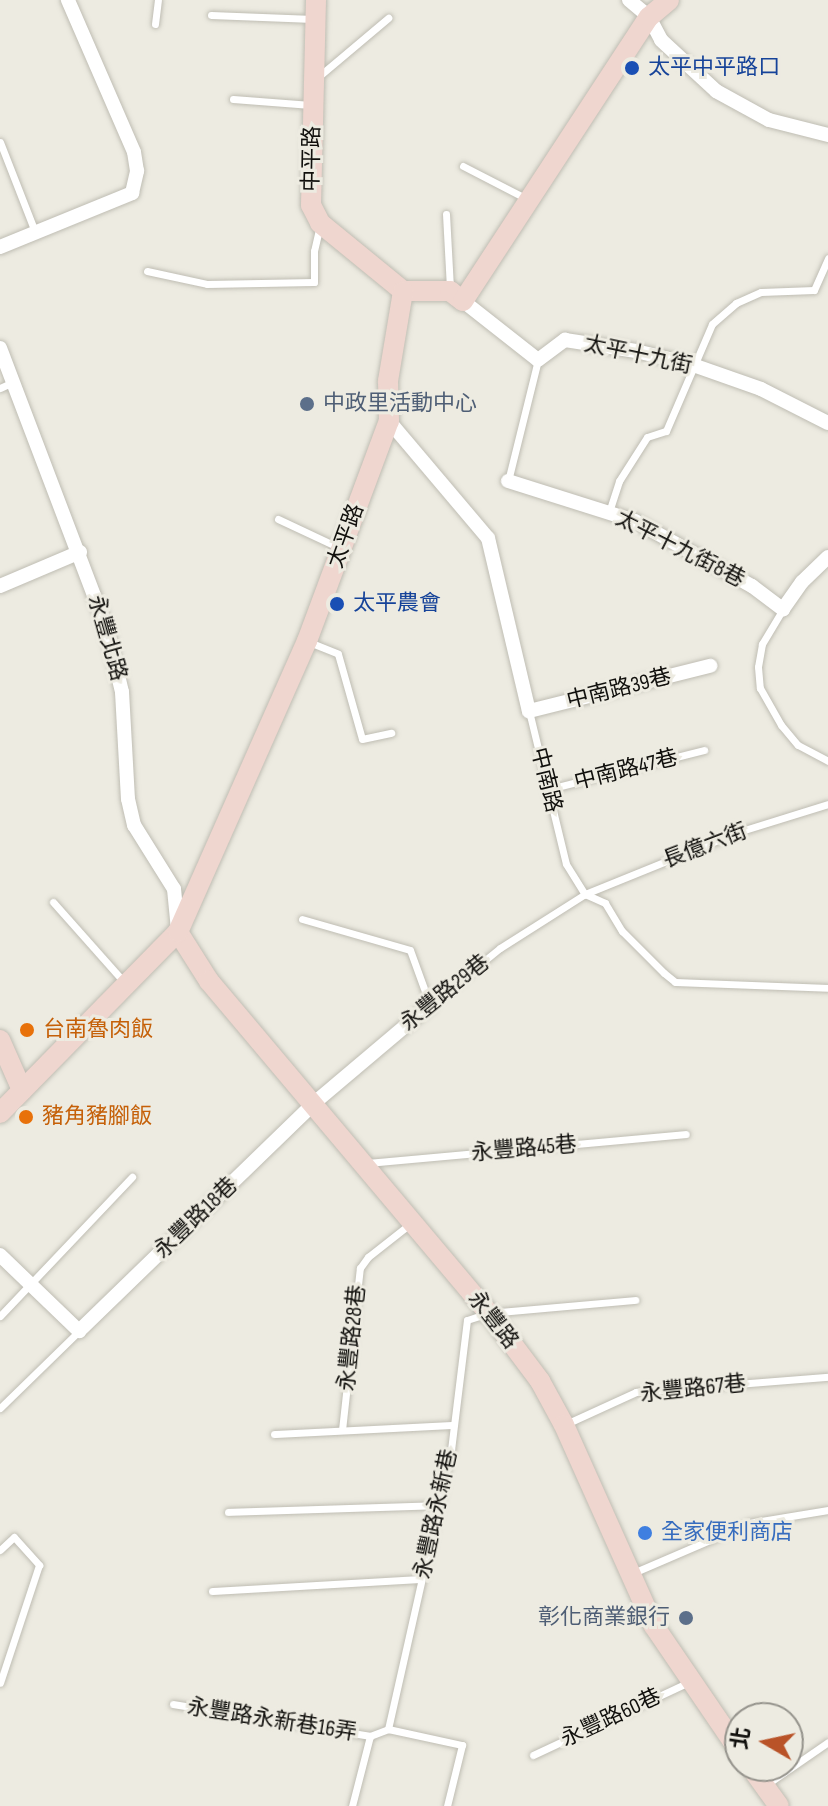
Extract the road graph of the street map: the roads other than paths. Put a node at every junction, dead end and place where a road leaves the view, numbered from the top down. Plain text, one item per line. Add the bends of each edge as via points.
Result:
1 (68, 0) edge
2 (158, 0) edge
3 (629, 0) edge
4 (669, 0) edge
5 (315, 10) edge
6 (211, 15) dead end
7 (649, 17) junction
8 (388, 18) dead end
9 (155, 24) dead end
10 (314, 81) junction
11 (233, 99) dead end
12 (313, 105) junction
13 (828, 135) edge
14 (0, 142) edge
15 (463, 166) dead end
16 (529, 201) junction
17 (446, 214) dead end
18 (320, 223) junction
19 (35, 232) junction
20 (0, 247) edge
21 (828, 258) edge
22 (147, 271) dead end
23 (403, 291) junction
24 (456, 296) junction
25 (0, 348) edge
26 (538, 360) junction
27 (693, 365) junction
28 (7, 385) edge
29 (389, 421) junction
30 (828, 423) edge
31 (508, 481) joint
32 (609, 512) junction
33 (278, 519) dead end
34 (342, 549) junction
35 (80, 552) junction
36 (828, 557) edge
37 (0, 586) edge
38 (783, 609) junction
39 (307, 641) junction
40 (710, 666) dead end
41 (529, 711) junction
42 (391, 733) dead end
43 (704, 750) dead end
44 (828, 761) edge
45 (549, 789) junction
46 (828, 804) edge
47 (585, 894) junction
48 (53, 902) dead end
49 (302, 919) dead end
50 (178, 932) junction
51 (125, 984) junction
52 (828, 988) edge
53 (430, 1005) junction
54 (0, 1040) edge
55 (22, 1090) junction
56 (313, 1104) junction
57 (0, 1113) edge
58 (686, 1134) dead end
59 (362, 1164) junction
60 (132, 1177) dead end
61 (412, 1222) junction
62 (0, 1255) edge
63 (29, 1285) junction
64 (635, 1300) dead end
65 (489, 1313) junction
66 (0, 1316) edge
67 (79, 1331) junction
68 (828, 1377) edge
69 (0, 1408) edge
70 (453, 1425) junction
71 (564, 1425) junction
72 (342, 1430) junction
73 (274, 1434) dead end
74 (439, 1505) junction
75 (828, 1510) edge
76 (228, 1512) dead end
77 (0, 1550) edge
78 (631, 1574) junction
79 (421, 1579) junction
80 (212, 1591) dead end
81 (689, 1682) junction
82 (0, 1683) edge
83 (173, 1704) dead end
84 (388, 1729) junction
85 (724, 1730) edge
86 (370, 1736) junction
87 (828, 1742) edge
88 (533, 1755) dead end
89 (762, 1782) edge
90 (765, 1786) junction
91 (352, 1806) edge
92 (447, 1806) edge
93 (779, 1806) edge

1 - 19 street via 134,152 137,171 132,193
2 - 9 lane
3 - 7 street
4 - 7 street
5 - 6 lane, 中平路
5 - 10 street, 中平路
7 - 13 street via 661,40 716,91 769,120
7 - 16 street
8 - 10 lane
10 - 12 street, 中平路
11 - 12 lane
12 - 18 street, 中平路 via 311,205
14 - 19 lane
15 - 16 lane
16 - 24 street
17 - 24 lane
18 - 22 lane via 314,282 207,284
18 - 23 street, 中平路
19 - 20 street
21 - 27 lane via 814,290 761,292 736,303 712,324
23 - 24 street
23 - 29 street, 太平路 via 388,381
24 - 26 street
25 - 28 street, 永豐北路
26 - 27 street, 太平十九街 via 565,340
26 - 31 lane, 太平十九街8巷
27 - 30 street, 太平十九街 via 761,389
27 - 32 lane via 666,431 647,437 619,481
28 - 35 street, 永豐北路
29 - 34 street, 太平路
29 - 41 street, 中南路 via 488,538
31 - 32 street, 太平十九街8巷
32 - 38 street, 太平十九街8巷 via 650,529
33 - 34 lane
34 - 39 street, 太平路
35 - 37 street
35 - 50 street, 永豐北路 via 122,692 134,825 174,889
36 - 38 street
38 - 44 lane via 762,644 760,688 798,745
39 - 42 lane via 338,654 362,739
39 - 50 street, 太平路
40 - 41 street, 中南路39巷
41 - 45 lane, 中南路
43 - 45 lane, 中南路47巷
45 - 47 lane, 中南路 via 566,864
46 - 47 lane, 長億六街 via 738,832
47 - 52 lane, 中南路 via 605,903 622,931 675,982
47 - 53 lane, 永豐路29巷 via 500,948
48 - 51 lane
49 - 53 lane via 410,950
50 - 51 street, 太平路
50 - 56 street, 永豐路 via 209,981
51 - 55 street, 太平路
53 - 56 street, 永豐路29巷
54 - 55 street
55 - 57 street, 太平路
56 - 59 street, 永豐路
56 - 67 street, 永豐路18巷
58 - 59 lane, 永豐路45巷
59 - 61 street, 永豐路
60 - 63 lane
61 - 65 street, 永豐路
61 - 72 lane, 永豐路28巷 via 360,1268
62 - 63 street
63 - 66 lane
63 - 67 street
64 - 65 lane
65 - 70 lane, 永豐路永新巷 via 467,1320
65 - 71 street, 永豐路 via 540,1381
67 - 69 lane
68 - 71 lane, 永豐路67巷 via 636,1392
70 - 72 lane
70 - 74 lane, 永豐路永新巷
71 - 78 street, 永豐路
72 - 73 lane
74 - 76 lane
74 - 79 lane, 永豐路永新巷
75 - 78 lane via 749,1523
77 - 82 lane via 14,1537 39,1565
78 - 81 street, 永豐路 via 654,1626
79 - 80 lane
79 - 84 lane, 永豐路永新巷
81 - 85 street, 永豐路
81 - 88 lane, 永豐路60巷
83 - 86 lane, 永豐路永新巷16弄
84 - 86 lane
84 - 92 lane via 462,1745
86 - 91 lane
87 - 90 lane
89 - 90 street
90 - 93 street

